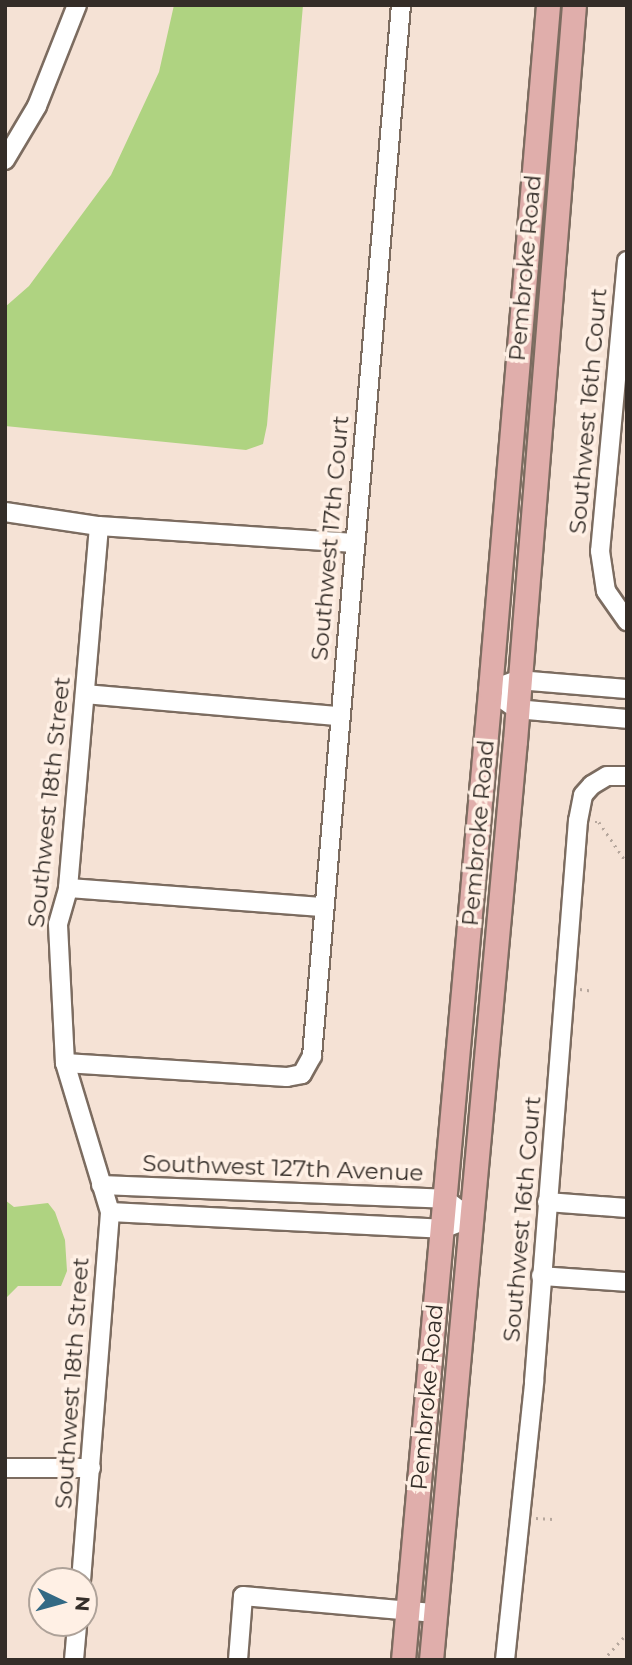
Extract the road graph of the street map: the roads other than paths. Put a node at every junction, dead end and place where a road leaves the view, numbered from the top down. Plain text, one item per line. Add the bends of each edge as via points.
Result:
1 (77, 5) edge
2 (401, 5) edge
3 (548, 5) edge
4 (574, 5) edge
5 (5, 160) edge
6 (627, 261) edge
7 (5, 512) edge
8 (99, 526) junction
9 (354, 543) junction
10 (627, 621) edge
11 (518, 680) junction
12 (627, 689) edge
13 (490, 690) junction
14 (85, 694) junction
15 (516, 709) junction
16 (339, 716) junction
17 (627, 719) edge
18 (627, 776) edge
19 (68, 888) junction
20 (322, 907) junction
21 (65, 1063) junction
22 (102, 1185) junction
23 (445, 1199) junction
24 (547, 1202) junction
25 (627, 1208) edge
26 (110, 1212) junction
27 (470, 1218) junction
28 (442, 1229) junction
29 (541, 1276) junction
30 (627, 1282) edge
31 (5, 1468) edge
32 (90, 1468) junction
33 (82, 1567) edge
34 (407, 1609) junction
35 (435, 1613) junction
36 (76, 1637) edge
37 (74, 1660) edge
38 (237, 1660) edge
39 (403, 1660) edge
40 (431, 1660) edge
41 (505, 1660) edge

1 - 5 street via 37,106
2 - 9 street, Southwest 17th Court
3 - 13 main road, Pembroke Road
4 - 11 main road, Pembroke Road
6 - 10 street, Southwest 16th Court via 601,566 606,591
7 - 8 street
8 - 9 street
8 - 14 street, Southwest 18th Street
9 - 16 street, Southwest 17th Court
11 - 12 street
11 - 13 street
11 - 15 main road, Pembroke Road
13 - 15 street
13 - 23 main road, Pembroke Road
14 - 16 street
14 - 19 street, Southwest 18th Street
15 - 17 street
15 - 27 main road, Pembroke Road
16 - 20 street, Southwest 17th Court
18 - 24 street, Southwest 16th Court via 607,776 592,785 583,795 578,821
19 - 20 street
19 - 21 street, Southwest 18th Street via 58,924
20 - 21 street, Southwest 17th Court via 312,1056 303,1073 287,1077
21 - 22 street, Southwest 18th Street
22 - 23 street, Southwest 127th Avenue
22 - 26 street, Southwest 18th Street
23 - 27 street, Southwest 127th Avenue
23 - 28 main road, Pembroke Road
24 - 25 street
24 - 29 street, Southwest 16th Court
26 - 28 street
26 - 32 street, Southwest 18th Street
27 - 28 street
27 - 35 main road, Pembroke Road
28 - 34 main road, Pembroke Road
29 - 30 street
29 - 41 street, Southwest 16th Court
31 - 32 street
32 - 33 street, Southwest 18th Street
34 - 35 street
34 - 38 street via 243,1596
34 - 39 main road, Pembroke Road
35 - 40 main road, Pembroke Road
36 - 37 street

